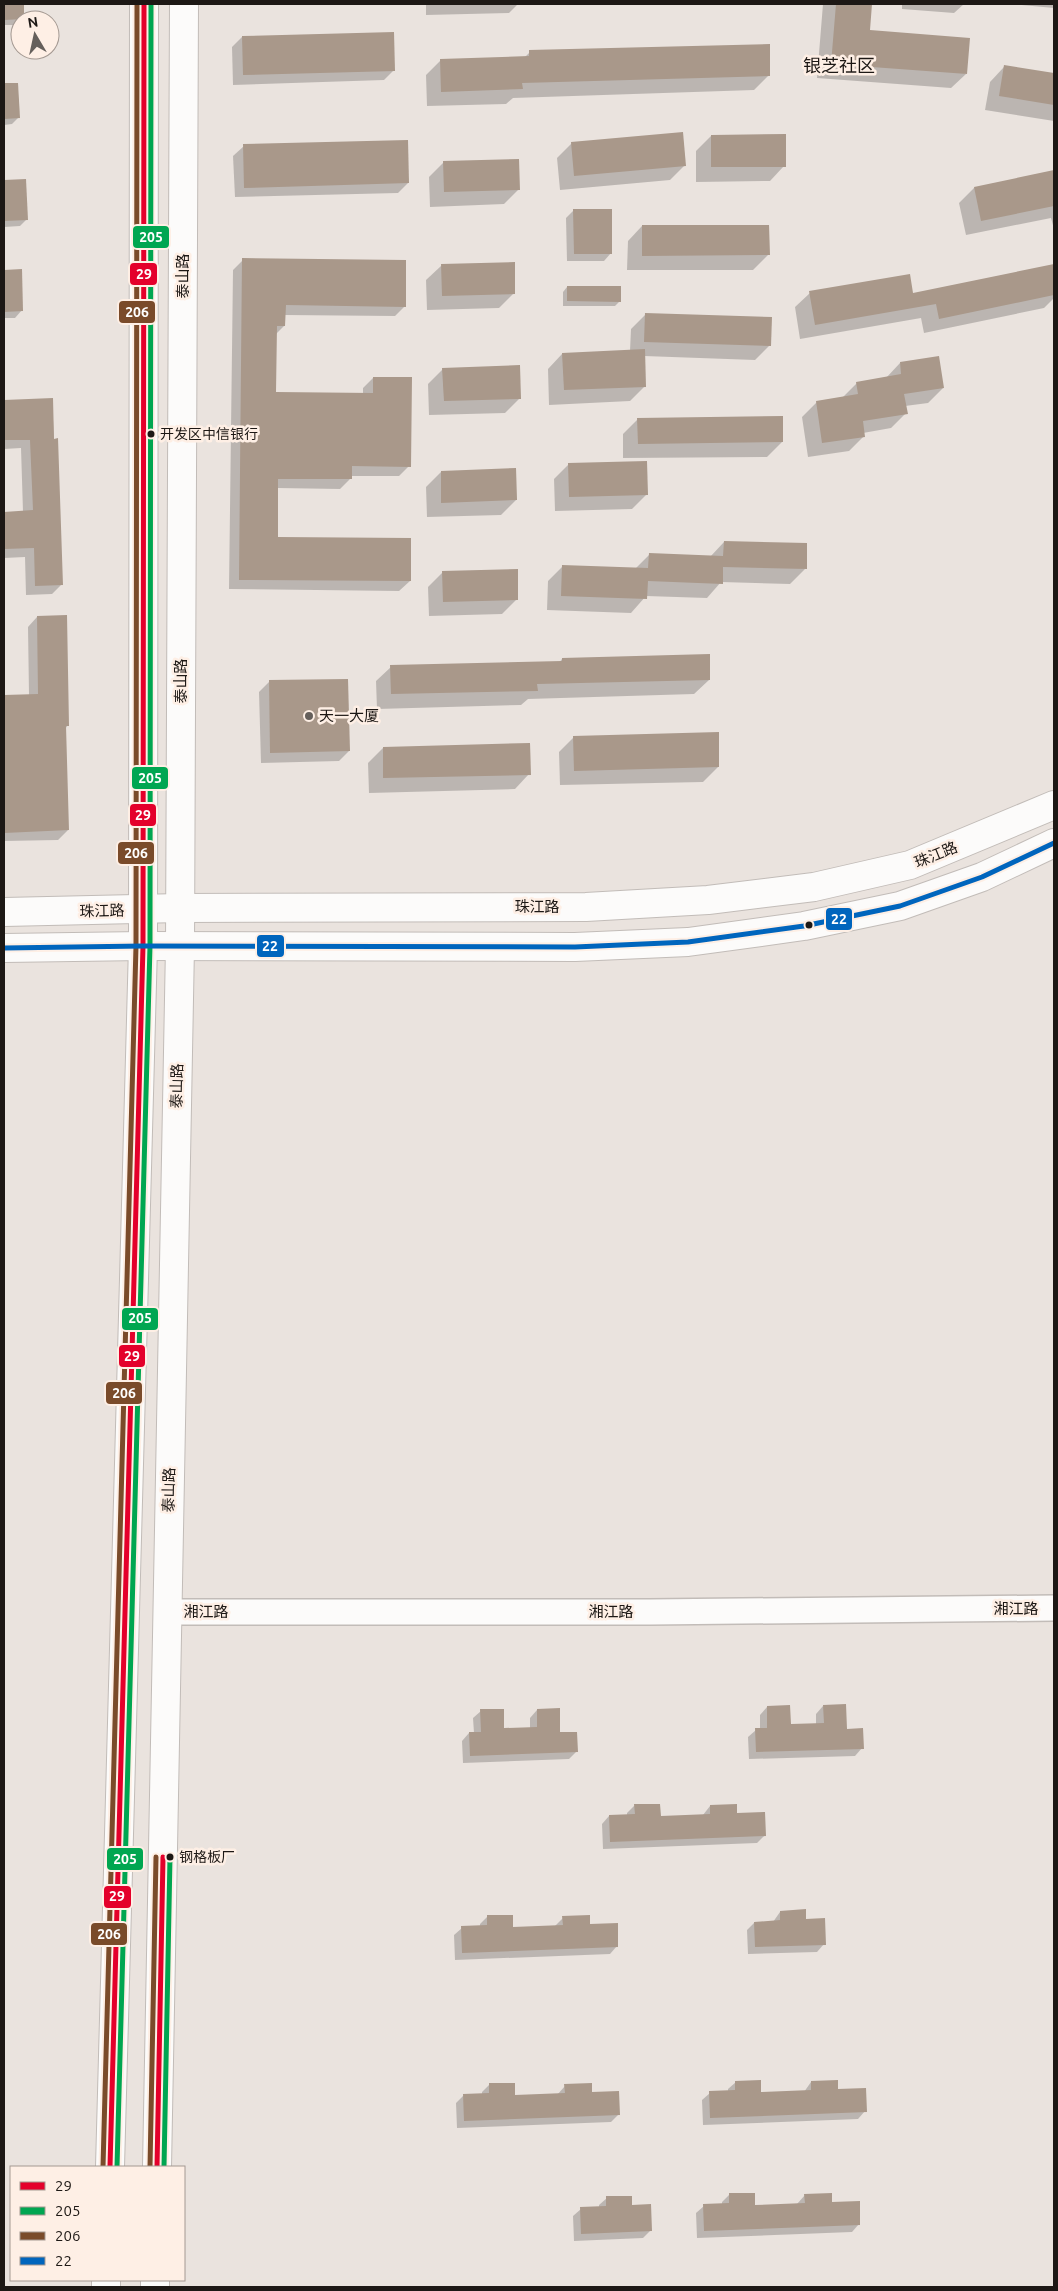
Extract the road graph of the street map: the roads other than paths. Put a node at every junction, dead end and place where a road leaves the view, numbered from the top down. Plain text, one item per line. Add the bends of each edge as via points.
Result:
1 (144, 4) edge
2 (184, 4) edge
3 (1054, 805) edge
4 (1054, 843) edge
5 (180, 908) junction
6 (142, 911) junction
7 (4, 912) edge
8 (143, 946) junction
9 (180, 946) junction
10 (4, 948) edge
11 (1054, 1608) edge
12 (167, 1612) junction
13 (110, 2166) edge
14 (157, 2166) edge

1 - 6 main road
2 - 5 main road, 泰山路
3 - 5 main road, 珠江路 via 910,866 814,887 718,899 586,907
4 - 9 main road via 982,877 900,906 804,926 688,942 576,947
5 - 6 main road, 珠江路
5 - 9 main road, 泰山路
6 - 7 main road, 珠江路
6 - 8 main road
8 - 9 main road
8 - 10 main road
8 - 13 main road
9 - 12 main road, 泰山路
11 - 12 street, 湘江路
12 - 14 main road, 泰山路

